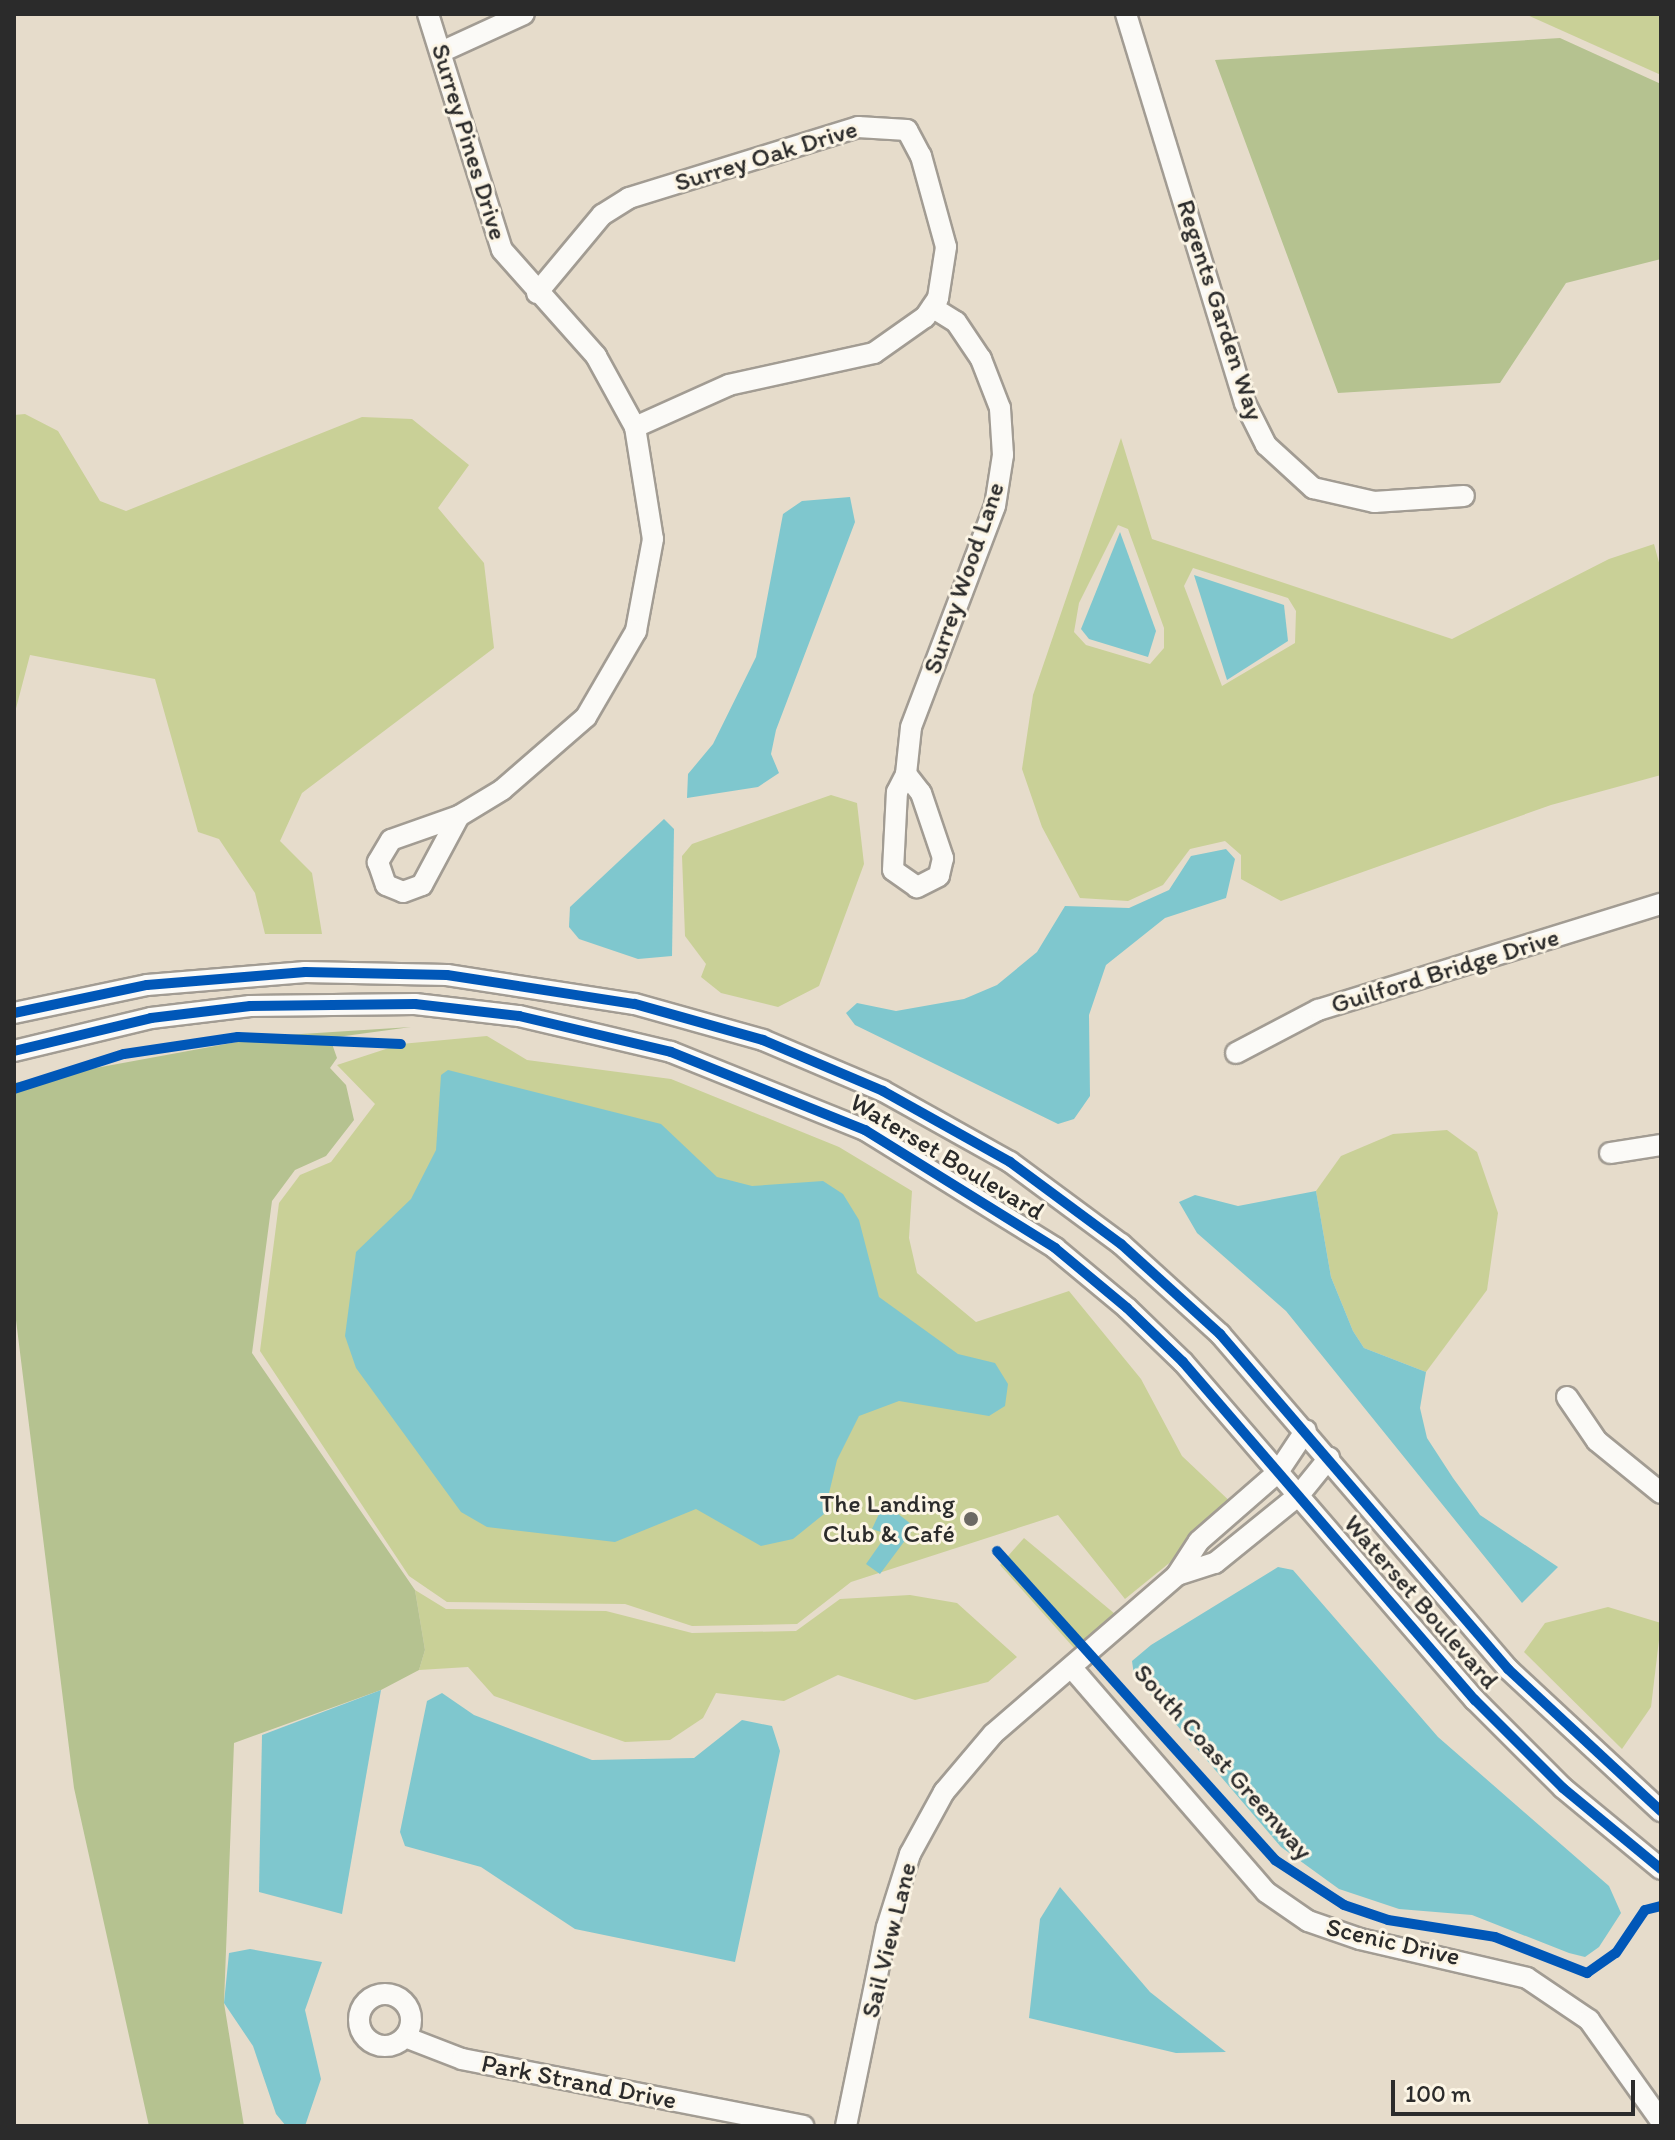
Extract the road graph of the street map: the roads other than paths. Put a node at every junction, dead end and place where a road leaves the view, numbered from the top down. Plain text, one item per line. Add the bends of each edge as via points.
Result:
1 (428, 14) edge
2 (524, 14) edge
3 (1126, 14) edge
4 (441, 52) junction
5 (537, 293) junction
6 (932, 307) junction
7 (635, 427) junction
8 (1464, 496) dead end
9 (906, 774) junction
10 (459, 816) dead end
11 (1661, 904) edge
12 (14, 1013) edge
13 (14, 1051) edge
14 (1236, 1053) dead end
15 (1661, 1145) edge
16 (1610, 1153) dead end
17 (1567, 1397) dead end
18 (1306, 1430) junction
19 (1329, 1458) junction
20 (1278, 1472) junction
21 (1661, 1493) edge
22 (1299, 1495) junction
23 (1177, 1575) junction
24 (1072, 1668) junction
25 (1661, 1811) edge
26 (1661, 1869) edge
27 (405, 2037) dead end
28 (1661, 2121) edge
29 (803, 2126) edge
30 (846, 2126) edge

1 - 4 street, Surrey Pines Drive
2 - 4 street
3 - 8 street, Regents Garden Way via 1245,403 1266,445 1313,488 1374,502
4 - 5 street, Surrey Pines Drive via 491,227 511,265
5 - 6 street, Surrey Oak Drive via 615,205 877,123 907,130 916,143 943,224 945,266
5 - 7 street, Surrey Pines Drive via 596,356
6 - 7 street, Surrey Oak Drive via 909,333 874,353 729,385
6 - 9 street, Surrey Wood Lane via 956,322 981,359 1000,408 1003,455 995,506 911,727
7 - 10 street, Surrey Pines Drive via 650,500 652,568 624,660 563,743
9 - 9 street, Surrey Wood Lane via 897,792 891,858 900,880 917,887 939,876 943,858 921,793
11 - 14 street, Guilford Bridge Drive via 1318,1010
12 - 18 street, Waterset Boulevard via 147,985 305,972 447,975 635,1004 763,1040 883,1091 1010,1162 1121,1244 1220,1334
13 - 20 street, Waterset Boulevard via 151,1018 361,1001 519,1016 722,1068 865,1130 1055,1248 1183,1362
15 - 16 street
17 - 21 street via 1597,1441
18 - 19 street, Waterset Boulevard
18 - 20 street, Sail View Lane
19 - 22 street, Sail View Lane
19 - 25 street, Waterset Boulevard via 1508,1669
20 - 22 street, Waterset Boulevard
20 - 23 street, Sail View Lane via 1199,1541
22 - 23 street, Sail View Lane via 1215,1563
22 - 26 street, Waterset Boulevard via 1475,1700 1563,1788
23 - 24 street, Sail View Lane
24 - 28 street, Scenic Drive via 1266,1892 1308,1921 1360,1939 1527,1978 1589,2020
24 - 30 street, Sail View Lane via 967,1762 910,1854
27 - 29 street, Park Strand Drive via 462,2059

